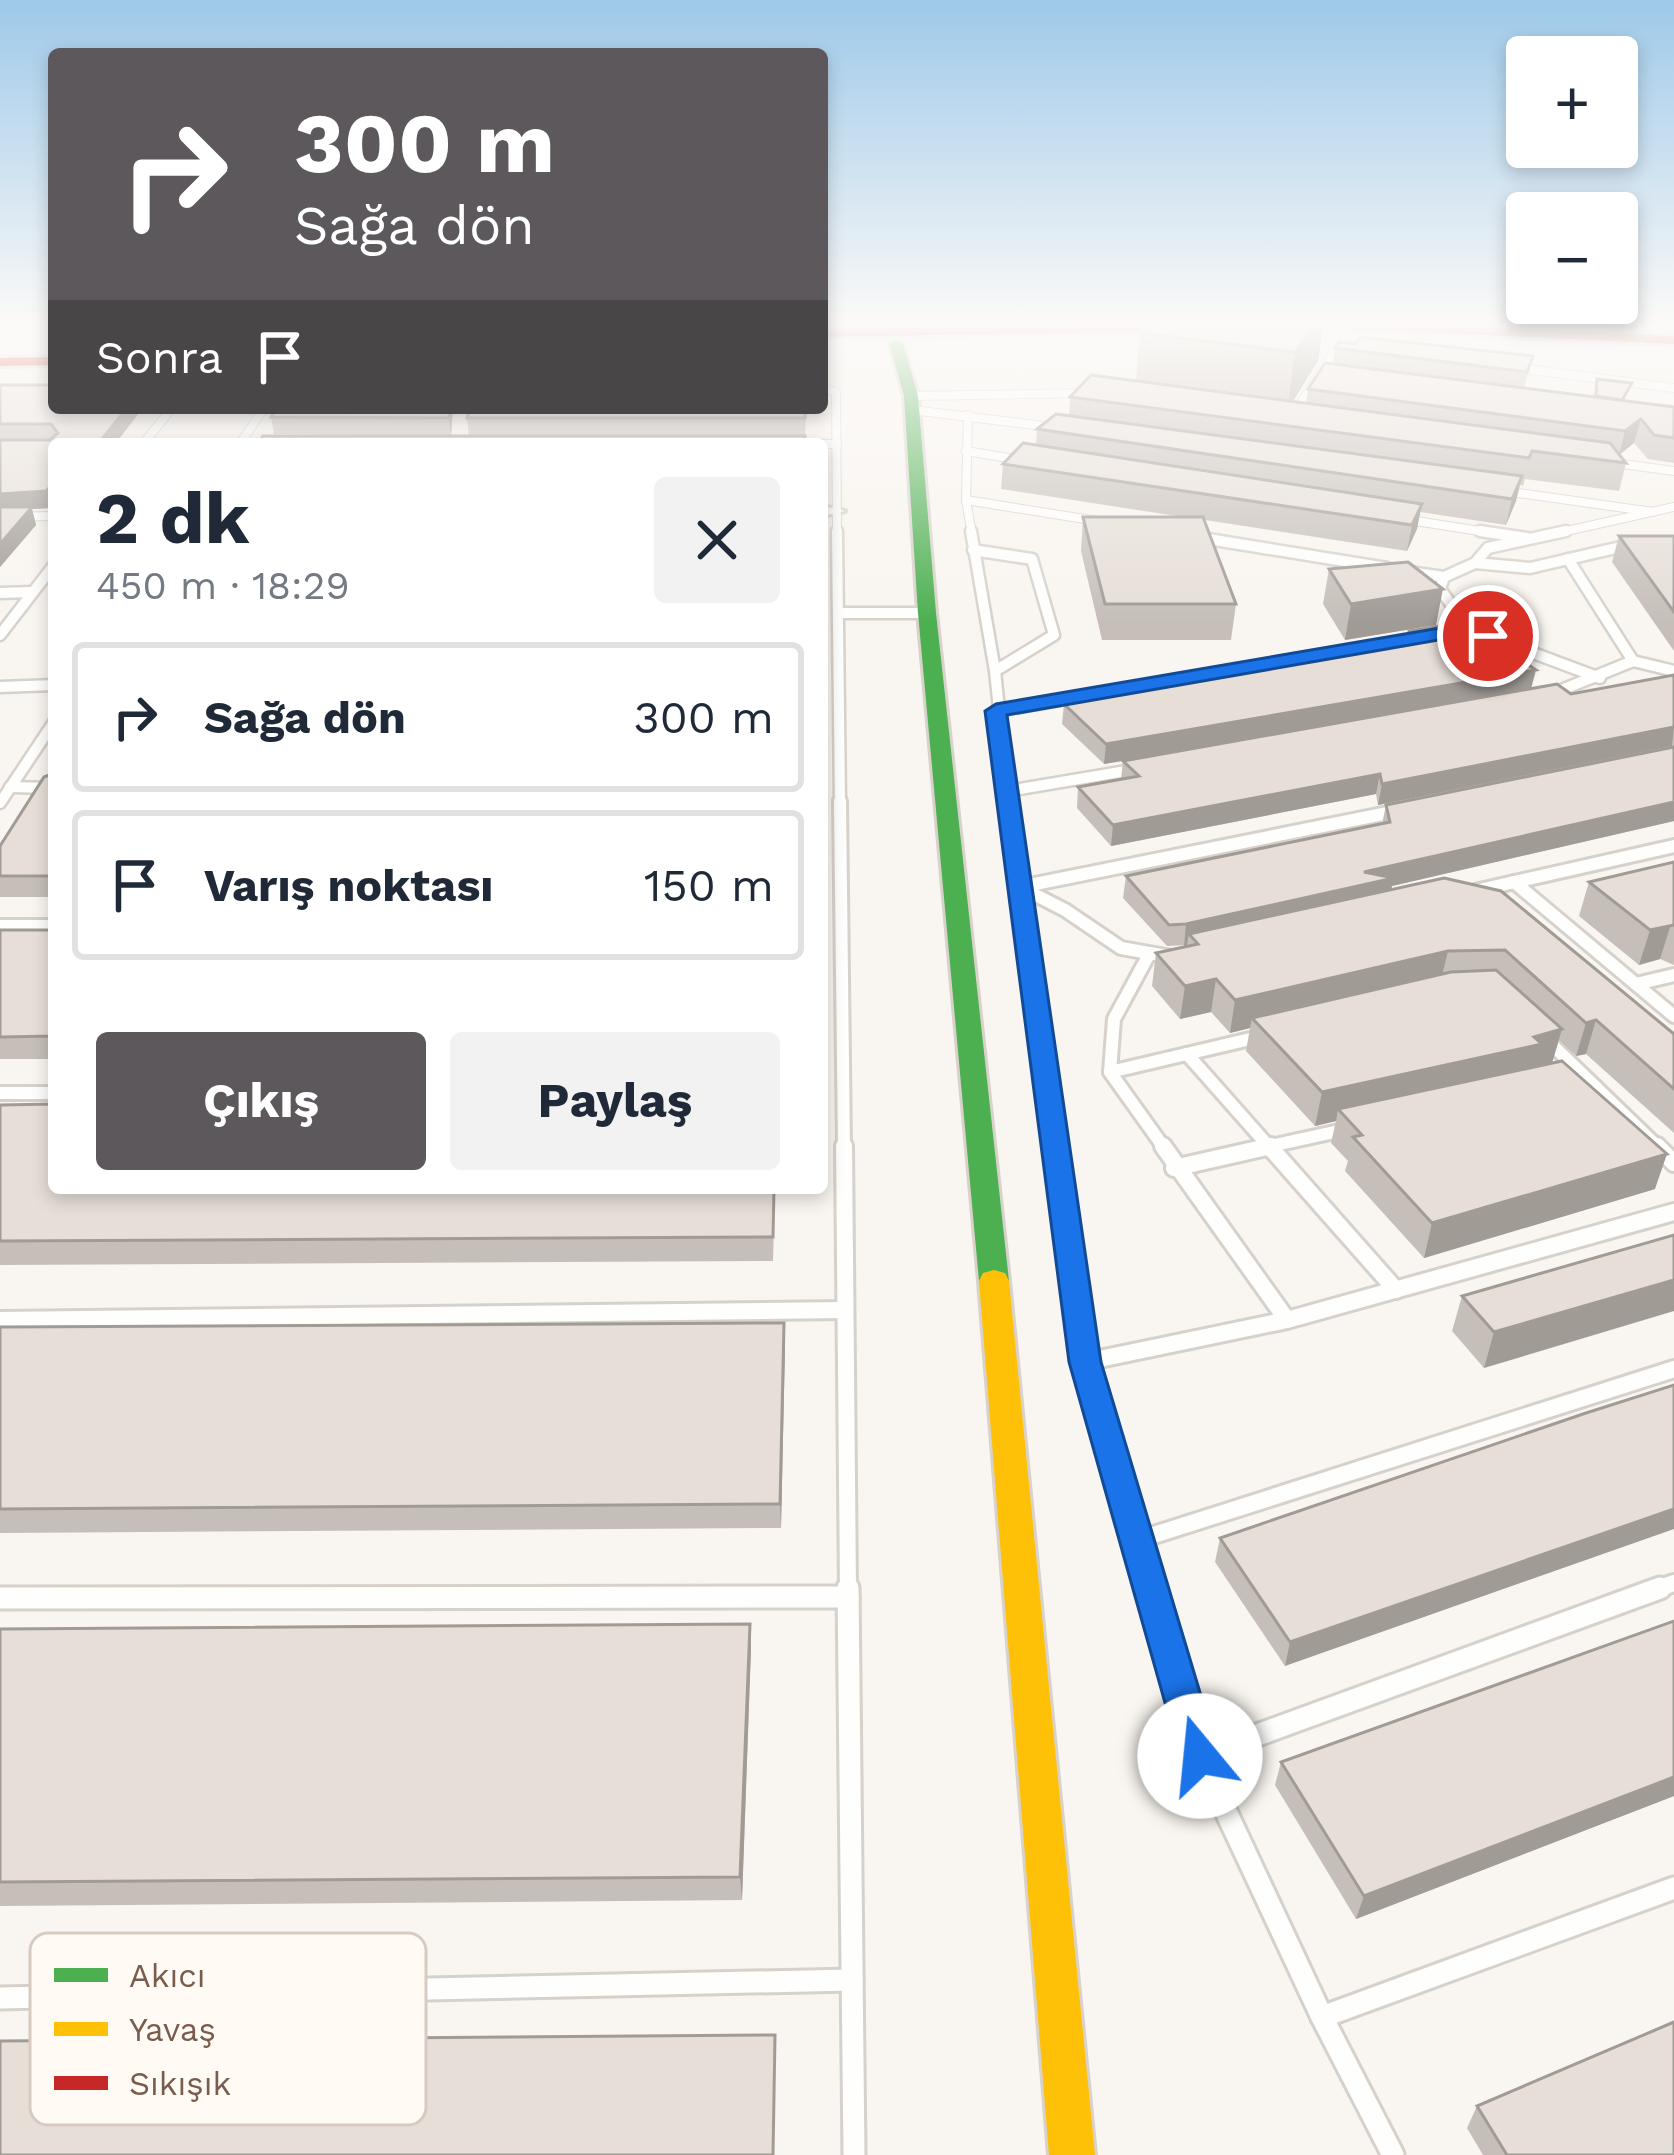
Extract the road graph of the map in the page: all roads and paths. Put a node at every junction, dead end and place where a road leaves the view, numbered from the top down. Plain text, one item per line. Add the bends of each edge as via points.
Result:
1 (837, 422) edge
2 (913, 422) edge
3 (968, 422) edge
4 (1015, 422) edge
5 (1062, 428) edge
6 (828, 444) edge
7 (837, 444) junction
8 (966, 452) junction
9 (1036, 462) edge
10 (1606, 462) edge
11 (1674, 471) edge
12 (1488, 488) edge
13 (966, 500) junction
14 (1674, 507) edge
15 (830, 511) edge
16 (1653, 512) junction
17 (0, 517) edge
18 (48, 517) edge
19 (1386, 517) edge
20 (1102, 522) edge
21 (1193, 537) edge
22 (1527, 538) junction
23 (1649, 541) edge
24 (973, 550) junction
25 (1568, 560) junction
26 (1475, 563) junction
27 (48, 572) edge
28 (1444, 577) junction
29 (830, 588) edge
30 (0, 592) edge
31 (32, 592) junction
32 (838, 613) junction
33 (927, 613) junction
34 (1469, 628) junction
35 (0, 635) edge
36 (1633, 661) junction
37 (994, 671) junction
38 (1674, 671) edge
39 (1600, 678) junction
40 (831, 681) edge
41 (48, 685) edge
42 (0, 687) edge
43 (1538, 698) edge
44 (996, 711) junction
45 (48, 731) edge
46 (1147, 767) edge
47 (10, 787) junction
48 (48, 788) edge
49 (1008, 791) junction
50 (831, 793) edge
51 (0, 802) edge
52 (1417, 807) edge
53 (1674, 846) edge
54 (1514, 882) junction
55 (1020, 887) junction
56 (1473, 891) junction
57 (1450, 896) edge
58 (1490, 906) edge
59 (828, 924) edge
60 (842, 924) junction
61 (0, 926) edge
62 (48, 926) edge
63 (1185, 956) edge
64 (1147, 958) junction
65 (1674, 975) edge
66 (1636, 984) junction
67 (1674, 1016) edge
68 (1280, 1032) edge
69 (1540, 1034) edge
70 (1186, 1054) junction
71 (1110, 1072) junction
72 (1587, 1076) junction
73 (1564, 1081) edge
74 (828, 1092) edge
75 (843, 1092) junction
76 (0, 1093) edge
77 (48, 1093) edge
78 (1360, 1126) edge
79 (1269, 1147) junction
80 (1674, 1163) edge
81 (1174, 1168) junction
82 (1674, 1212) edge
83 (1396, 1290) junction
84 (845, 1310) junction
85 (0, 1320) edge
86 (1287, 1320) junction
87 (1085, 1362) junction
88 (1674, 1369) edge
89 (1135, 1541) junction
90 (1674, 1583) edge
91 (848, 1597) junction
92 (0, 1598) edge
93 (1200, 1756) junction
94 (1674, 1888) edge
95 (852, 1980) junction
96 (426, 1989) edge
97 (30, 1997) edge
98 (0, 1998) edge
99 (1322, 2017) junction
100 (854, 2155) edge
101 (1072, 2155) edge
102 (1393, 2155) edge

1 - 7 lane
2 - 33 main road
3 - 8 lane
4 - 5 lane
6 - 7 lane
7 - 15 lane
8 - 9 lane
8 - 13 lane
10 - 11 lane
12 - 16 lane
13 - 20 lane
13 - 24 lane
14 - 16 lane
15 - 29 lane
16 - 22 lane
17 - 18 lane
19 - 22 lane
21 - 28 lane
22 - 26 lane via 1488,548
23 - 25 lane
24 - 37 lane
24 - 37 lane via 1032,559 1054,634
25 - 26 lane via 1529,568
25 - 36 lane
26 - 28 lane
27 - 31 lane
28 - 34 lane via 1440,590
29 - 32 lane
30 - 31 lane
31 - 35 lane
32 - 33 lane
32 - 40 lane
33 - 101 main road
34 - 39 lane
34 - 44 lane
36 - 38 lane
36 - 39 lane
37 - 44 lane
39 - 43 lane
40 - 50 lane
41 - 42 lane
44 - 49 lane
45 - 47 lane
46 - 49 lane
47 - 48 lane
47 - 51 lane
49 - 55 lane
50 - 60 lane
52 - 55 lane
53 - 54 lane
54 - 56 lane
54 - 66 lane
55 - 64 lane via 1077,917 1097,938
55 - 87 lane
56 - 57 lane
56 - 58 lane
59 - 60 lane
60 - 75 lane
61 - 62 lane
63 - 64 lane
64 - 71 lane via 1114,1019
65 - 66 lane
66 - 67 lane
68 - 70 lane
69 - 72 lane
70 - 71 lane
70 - 79 lane
71 - 81 lane
72 - 73 lane
72 - 80 lane
74 - 75 lane
75 - 84 lane
76 - 77 lane
78 - 79 lane
79 - 81 lane
79 - 83 lane
81 - 86 lane
82 - 83 lane
83 - 86 lane
84 - 85 lane
84 - 91 lane
86 - 87 lane
87 - 89 lane
88 - 89 lane
89 - 93 lane
90 - 93 lane
91 - 92 lane
91 - 95 lane
93 - 99 lane
94 - 99 lane
95 - 96 lane
95 - 100 lane
97 - 98 lane
99 - 102 lane

